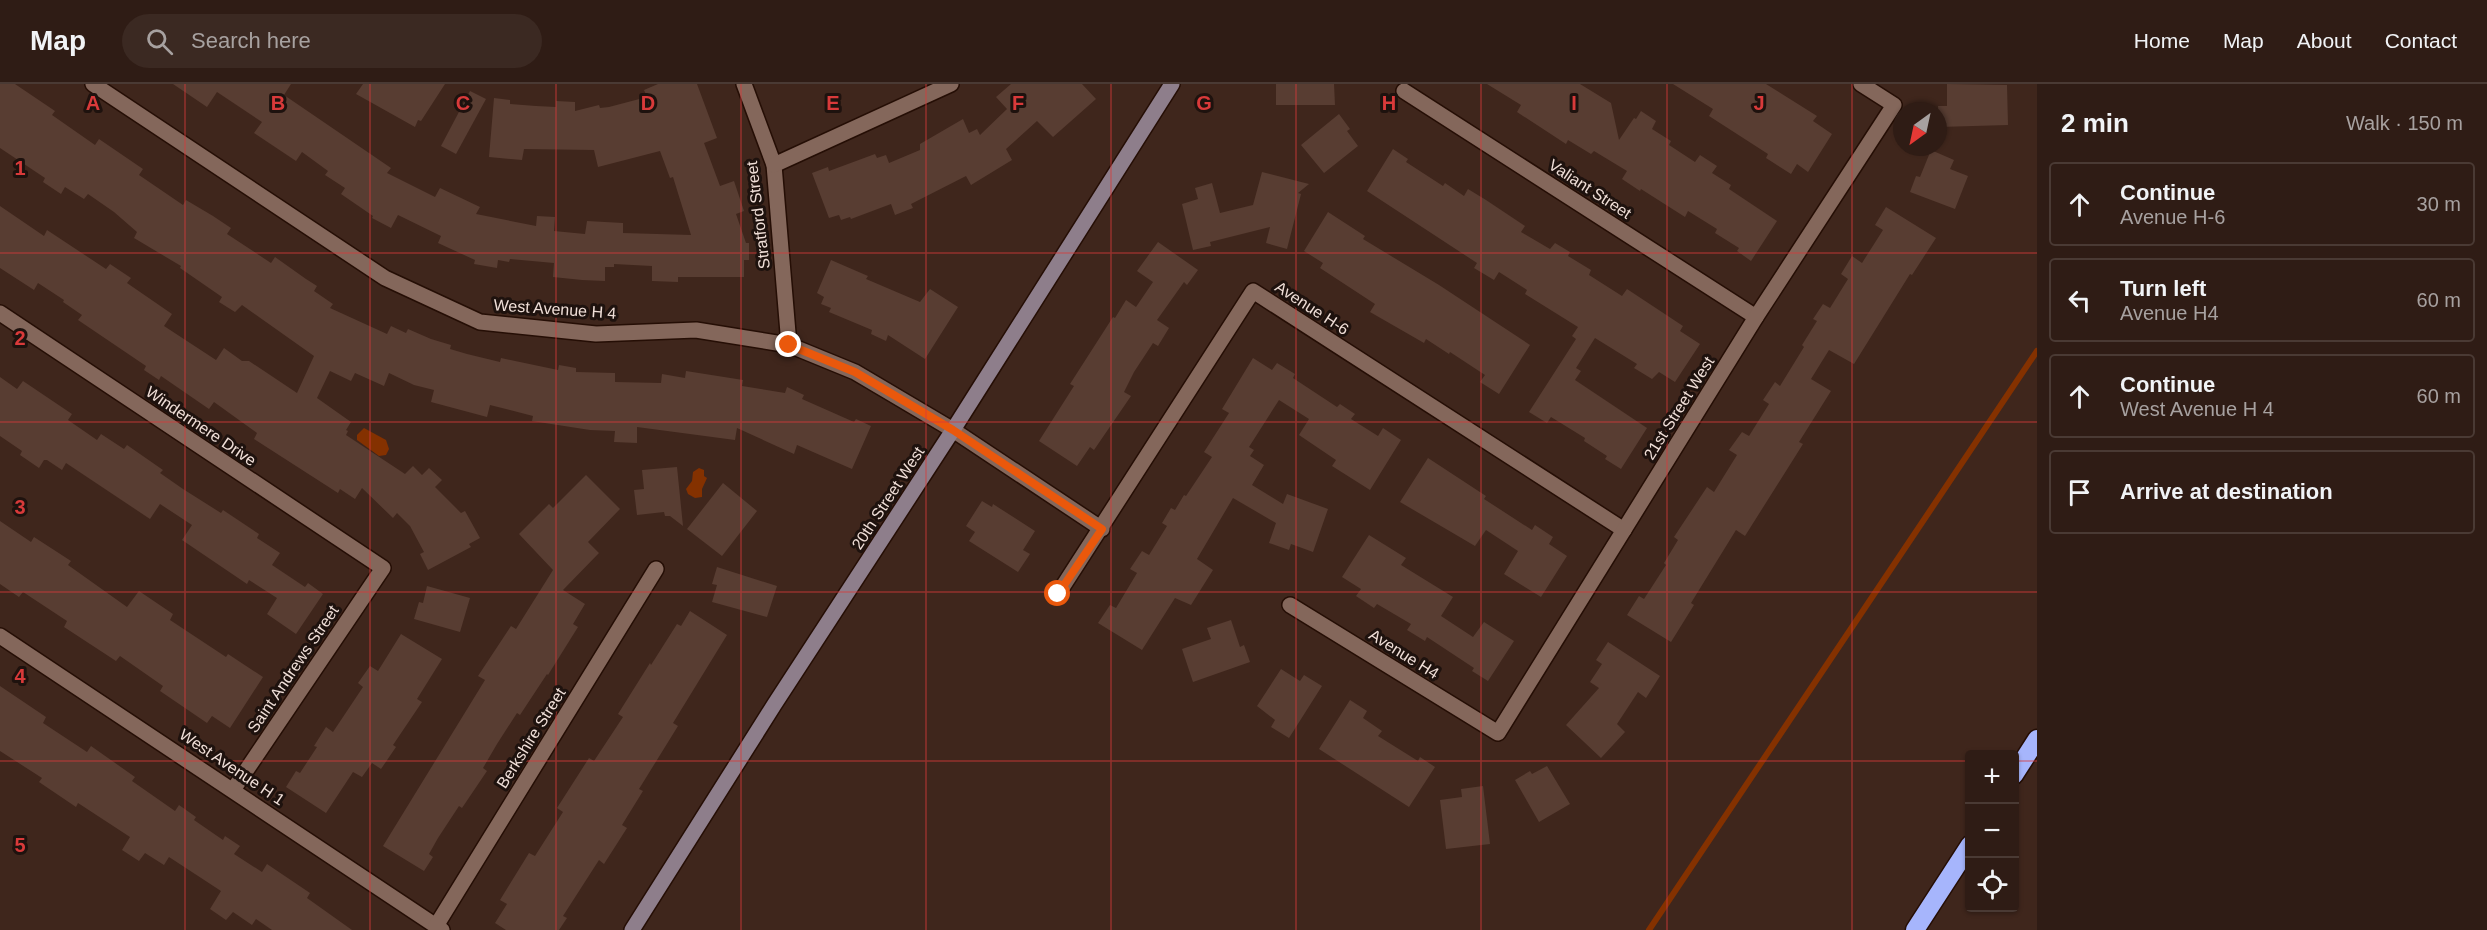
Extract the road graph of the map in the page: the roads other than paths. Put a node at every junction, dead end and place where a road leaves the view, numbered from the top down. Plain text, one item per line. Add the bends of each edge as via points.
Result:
1 (93, 84) edge
2 (744, 84) edge
3 (951, 84) edge
4 (1172, 84) edge
5 (1861, 84) edge
6 (1404, 91) dead end
7 (774, 165) junction
8 (0, 313) edge
9 (1756, 317) junction
10 (789, 345) junction
11 (953, 430) junction
12 (1102, 529) junction
13 (1624, 530) junction
14 (383, 568) joint
15 (656, 569) dead end
16 (1058, 594) dead end
17 (1290, 605) dead end
18 (0, 636) edge
19 (1498, 734) joint
20 (2037, 740) edge
21 (2019, 767) edge
22 (233, 790) junction
23 (1965, 853) edge
24 (439, 928) edge
25 (632, 930) edge
26 (1915, 930) edge

1 - 10 street, West Avenue H 4 via 385,279 480,322 596,334 696,330
2 - 7 street, Stratford Street
3 - 7 street
4 - 11 main road, 20th Street West
5 - 9 street, 21st Street West via 1894,105
6 - 9 street, Valiant Street
7 - 10 street, Stratford Street
8 - 14 street, Windermere Drive
9 - 13 street, 21st Street West
10 - 11 street, West Avenue H 4 via 855,372
11 - 12 street
11 - 25 main road, 20th Street West
12 - 13 street, Avenue H-6 via 1253,291
12 - 16 street, Avenue H-6
13 - 19 street, 21st Street West
14 - 22 street, Saint Andrews Street
15 - 24 street, Berkshire Street
17 - 19 street, Avenue H4
18 - 22 street, West Avenue H 1
20 - 21 highway
22 - 24 street, West Avenue H 1
23 - 26 highway

